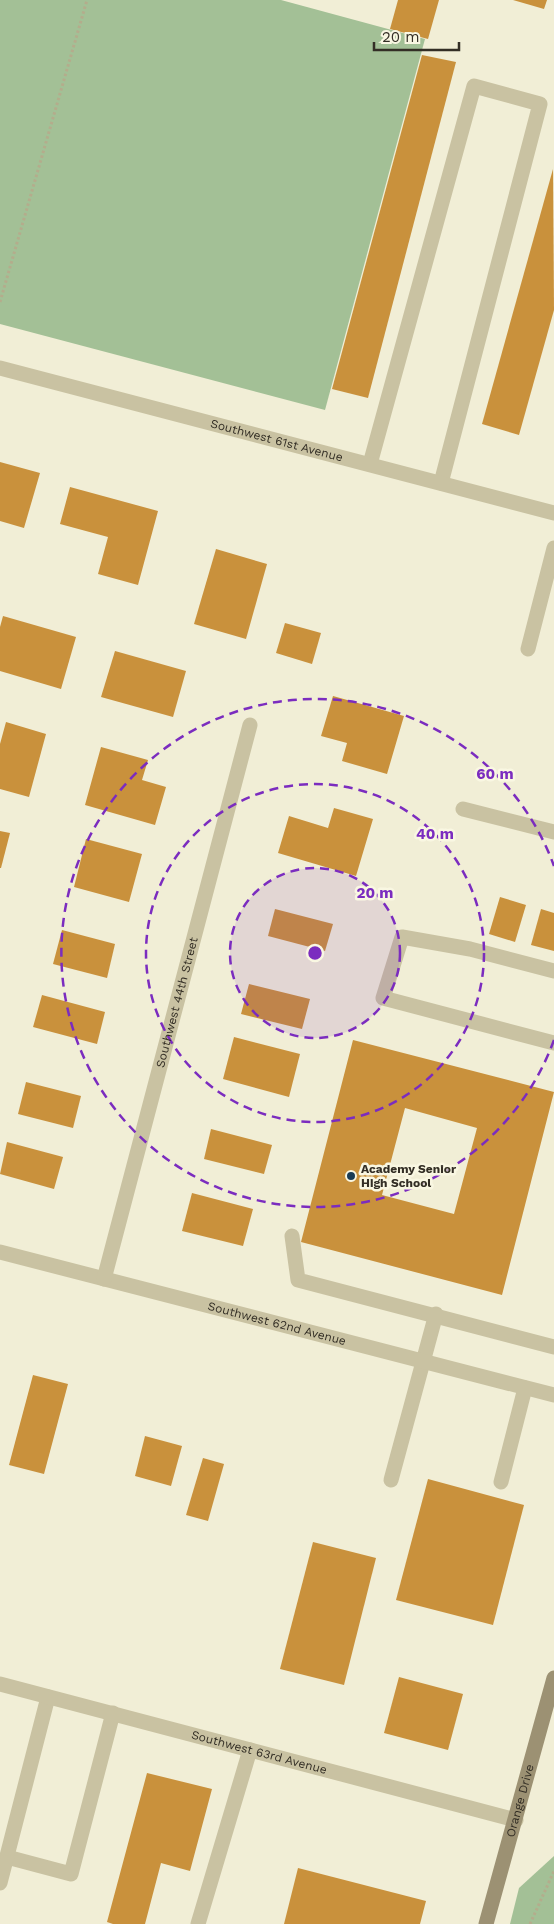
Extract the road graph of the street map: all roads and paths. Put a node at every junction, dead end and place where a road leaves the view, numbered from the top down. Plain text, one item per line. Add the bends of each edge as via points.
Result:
1 (87, 0) edge
2 (0, 302) edge
3 (0, 368) edge
4 (370, 464) junction
5 (441, 483) junction
6 (554, 512) edge
7 (554, 548) edge
8 (528, 649) dead end
9 (250, 725) dead end
10 (463, 809) dead end
11 (554, 832) edge
12 (554, 971) edge
13 (554, 1043) edge
14 (292, 1236) dead end
15 (0, 1252) edge
16 (104, 1279) junction
17 (436, 1314) junction
18 (554, 1347) edge
19 (424, 1363) junction
20 (525, 1388) junction
21 (554, 1395) edge
22 (392, 1480) dead end
23 (501, 1482) dead end
24 (554, 1678) edge
25 (0, 1684) edge
26 (48, 1697) junction
27 (113, 1713) junction
28 (250, 1750) junction
29 (516, 1820) junction
30 (7, 1857) junction
31 (554, 1871) edge
32 (0, 1883) edge
33 (198, 1924) edge
34 (486, 1924) edge
35 (530, 1924) edge

1 - 2 path
3 - 4 street, Southwest 61st Avenue
4 - 5 street, Southwest 61st Avenue
4 - 5 street via 474,86 540,104
5 - 6 street, Southwest 61st Avenue
7 - 8 street
9 - 16 street, Southwest 44th Street
10 - 11 street
12 - 13 street via 470,949 402,937 383,998
14 - 17 street via 298,1280
15 - 16 street, Southwest 62nd Avenue
16 - 19 street, Southwest 62nd Avenue
17 - 18 street
17 - 19 street
19 - 20 street, Southwest 62nd Avenue
19 - 22 street
20 - 21 street, Southwest 62nd Avenue
20 - 23 street
24 - 29 street, Orange Drive
25 - 26 street, Southwest 63rd Avenue
26 - 27 street, Southwest 63rd Avenue
26 - 30 street
27 - 28 street, Southwest 63rd Avenue
27 - 30 street via 70,1874
28 - 29 street, Southwest 63rd Avenue
28 - 33 street
29 - 34 street, Orange Drive
30 - 32 street
31 - 35 path

